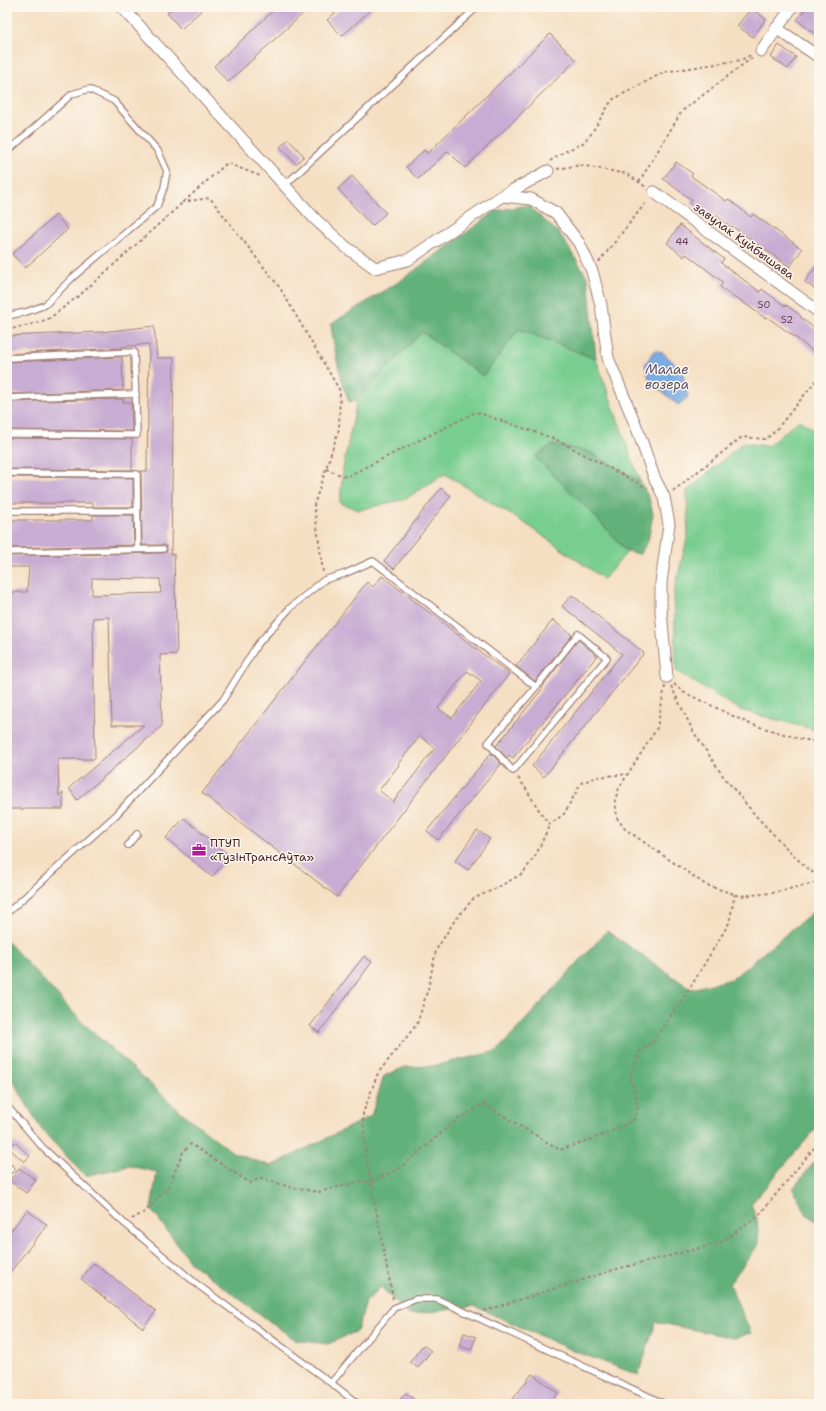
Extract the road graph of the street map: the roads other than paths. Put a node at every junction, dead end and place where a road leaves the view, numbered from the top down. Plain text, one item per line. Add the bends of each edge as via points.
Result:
1 (477, 7) edge
2 (792, 7) edge
3 (128, 9) edge
4 (776, 28) junction
5 (761, 51) road end
6 (819, 57) edge
7 (7, 152) edge
8 (548, 167) road end
9 (285, 185) junction
10 (654, 192) road end
11 (502, 196) junction
12 (819, 312) edge
13 (7, 316) edge
14 (7, 358) edge
15 (136, 394) junction
16 (7, 398) edge
17 (7, 434) edge
18 (7, 473) edge
19 (7, 511) edge
20 (137, 511) junction
21 (138, 549) junction
22 (163, 549) dead end
23 (7, 552) edge
24 (667, 677) road end
25 (536, 687) junction
26 (137, 834) dead end
27 (128, 845) dead end
28 (7, 913) edge
29 (7, 1106) edge
30 (331, 1384) junction
31 (358, 1404) edge
32 (665, 1404) edge

1 - 9 lane
2 - 4 street
3 - 9 street
4 - 5 street
4 - 6 street
7 - 13 lane via 72,94 89,89 114,101 158,151 167,171 164,188 156,206 72,278 45,306
8 - 11 street
9 - 11 street via 316,220 346,247 375,268 408,260
10 - 12 street, завулак Куйбышава
11 - 24 street via 531,199 556,212 579,243 592,271 608,358 664,497 669,524 661,583
14 - 15 lane via 134,352
15 - 16 lane
15 - 17 lane via 137,435
18 - 20 lane via 137,474
19 - 20 lane
20 - 21 lane
21 - 22 lane
21 - 23 lane
25 - 25 lane via 578,634 607,658 513,771 488,743
25 - 28 lane via 373,561 324,580 290,607 257,645 223,700 116,815
26 - 27 lane
29 - 30 lane via 43,1148 124,1223 198,1285
30 - 31 lane
30 - 32 lane via 394,1308 416,1299 437,1299

